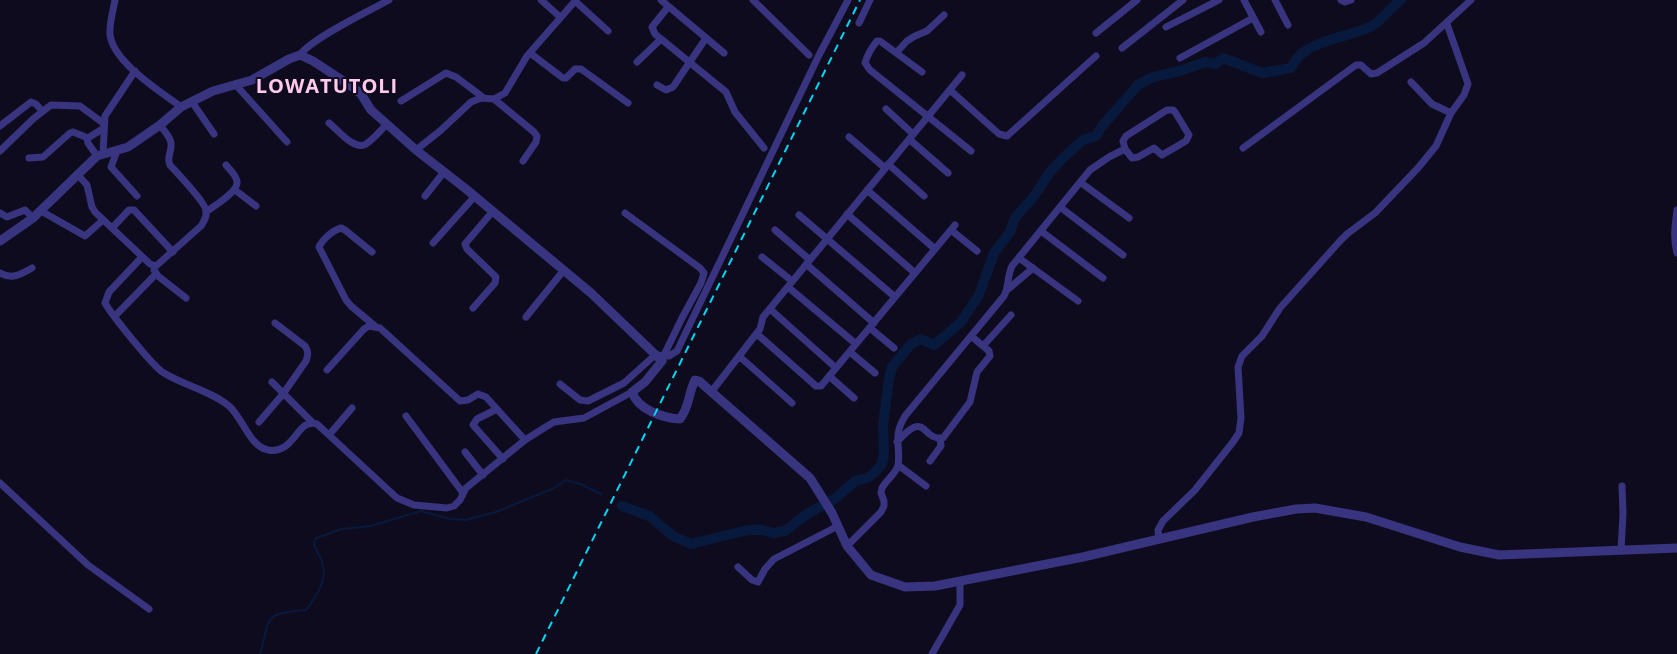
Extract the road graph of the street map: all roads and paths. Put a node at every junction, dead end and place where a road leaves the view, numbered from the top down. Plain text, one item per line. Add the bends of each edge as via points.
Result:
1 (115, 0) edge
2 (389, 0) edge
3 (541, 0) edge
4 (575, 0) edge
5 (661, 0) edge
6 (754, 0) edge
7 (848, 0) edge
8 (870, 0) edge
9 (1137, 0) edge
10 (1183, 0) edge
11 (1219, 0) edge
12 (1244, 0) edge
13 (1275, 0) edge
14 (1341, 0) edge
15 (1351, 0) edge
16 (1471, 0) edge
17 (668, 7) junction
18 (944, 15) dead end
19 (560, 18) junction
20 (1254, 18) junction
21 (859, 23) dead end
22 (1446, 24) junction
23 (1288, 25) dead end
24 (1166, 27) dead end
25 (608, 32) dead end
26 (1261, 32) dead end
27 (1096, 34) dead end
28 (706, 38) junction
29 (661, 39) junction
30 (1122, 48) dead end
31 (897, 52) junction
32 (530, 53) junction
33 (724, 53) dead end
34 (809, 55) dead end
35 (300, 56) junction
36 (1096, 56) dead end
37 (1180, 58) dead end
38 (637, 62) dead end
39 (690, 63) junction
40 (135, 71) junction
41 (922, 72) dead end
42 (962, 75) dead end
43 (1411, 82) dead end
44 (235, 84) junction
45 (656, 85) dead end
46 (950, 90) junction
47 (484, 98) junction
48 (494, 99) junction
49 (192, 102) junction
50 (401, 102) dead end
51 (628, 103) dead end
52 (181, 107) junction
53 (886, 110) dead end
54 (42, 111) junction
55 (1451, 113) junction
56 (927, 116) junction
57 (329, 123) dead end
58 (387, 124) junction
59 (160, 125) junction
60 (0, 126) edge
61 (104, 126) junction
62 (214, 134) dead end
63 (911, 136) junction
64 (849, 137) dead end
65 (87, 138) junction
66 (287, 142) dead end
67 (764, 148) dead end
68 (1243, 148) dead end
69 (1125, 149) junction
70 (0, 150) edge
71 (416, 150) junction
72 (118, 151) junction
73 (971, 151) dead end
74 (100, 155) junction
75 (29, 158) dead end
76 (523, 161) dead end
77 (226, 165) dead end
78 (886, 166) junction
79 (444, 172) junction
80 (948, 173) dead end
81 (78, 174) junction
82 (1080, 182) junction
83 (235, 190) junction
84 (867, 190) junction
85 (137, 196) dead end
86 (425, 196) dead end
87 (475, 196) junction
88 (924, 196) dead end
89 (256, 206) dead end
90 (1060, 208) junction
91 (493, 210) junction
92 (1677, 210) edge
93 (41, 211) junction
94 (206, 212) junction
95 (625, 213) dead end
96 (0, 214) edge
97 (847, 214) junction
98 (798, 215) dead end
99 (33, 218) junction
100 (1129, 218) dead end
101 (103, 220) junction
102 (112, 228) junction
103 (775, 230) dead end
104 (1041, 231) junction
105 (827, 239) junction
106 (0, 241) edge
107 (433, 243) dead end
108 (935, 249) junction
109 (977, 251) dead end
110 (173, 252) junction
111 (372, 252) dead end
112 (1677, 253) edge
113 (1123, 255) dead end
114 (142, 256) junction
115 (762, 258) dead end
116 (1019, 258) junction
117 (808, 262) junction
118 (32, 268) dead end
119 (1033, 268) junction
120 (154, 270) junction
121 (564, 270) junction
122 (915, 273) junction
123 (3, 277) edge
124 (1103, 278) dead end
125 (790, 284) junction
126 (1007, 291) junction
127 (895, 297) junction
128 (186, 298) dead end
129 (1078, 301) dead end
130 (473, 308) dead end
131 (770, 309) junction
132 (1011, 315) dead end
133 (116, 316) junction
134 (526, 317) dead end
135 (274, 323) dead end
136 (375, 326) junction
137 (872, 326) junction
138 (757, 334) junction
139 (971, 336) junction
140 (856, 344) junction
141 (983, 346) junction
142 (894, 348) dead end
143 (850, 352) junction
144 (659, 355) junction
145 (739, 356) junction
146 (836, 368) junction
147 (327, 370) dead end
148 (875, 373) dead end
149 (829, 376) junction
150 (272, 382) dead end
151 (560, 384) dead end
152 (712, 391) junction
153 (632, 392) junction
154 (283, 394) junction
155 (854, 398) dead end
156 (792, 403) dead end
157 (352, 408) dead end
158 (497, 409) junction
159 (406, 416) dead end
160 (259, 422) dead end
161 (312, 422) junction
162 (329, 435) junction
163 (940, 438) junction
164 (525, 440) junction
165 (897, 442) junction
166 (465, 452) dead end
167 (503, 458) junction
168 (930, 461) dead end
169 (898, 465) junction
170 (483, 475) junction
171 (0, 483) edge
172 (926, 486) dead end
173 (1622, 486) dead end
174 (463, 493) junction
175 (838, 526) junction
176 (1159, 539) junction
177 (847, 546) junction
178 (1677, 548) edge
179 (1621, 551) junction
180 (738, 567) dead end
181 (960, 581) junction
182 (149, 609) dead end
183 (932, 654) edge

1 - 40 street via 110,35 122,59
2 - 35 street via 324,36
3 - 19 street
4 - 19 street
4 - 25 street
5 - 17 street
6 - 34 street
7 - 144 street via 818,55 677,351
8 - 21 street
9 - 27 street
10 - 30 street
11 - 24 street
12 - 20 street
13 - 23 street
14 - 15 street
16 - 22 street
17 - 28 street
17 - 29 street via 652,27 654,34
18 - 31 street
19 - 32 street
20 - 26 street
20 - 37 street
22 - 55 street via 1468,84
22 - 68 street via 1424,43 1377,73 1371,74 1362,65 1356,65
28 - 33 street
28 - 39 street
29 - 38 street
29 - 39 street
31 - 41 street
31 - 56 street via 877,41 866,59 866,66
32 - 48 street via 505,93
32 - 51 street via 563,78 575,69 581,69
35 - 44 street via 252,80
35 - 58 street via 354,88
36 - 46 street via 1007,136 999,134
39 - 45 street via 673,87 666,90
39 - 67 street via 726,92 735,112
40 - 52 street
40 - 61 street via 108,110
42 - 46 street
43 - 55 street via 1432,104
44 - 49 street
44 - 66 street
46 - 56 street
47 - 48 street
47 - 50 street via 446,73
47 - 71 street via 471,102
48 - 76 street via 537,136
49 - 52 street
49 - 62 street
52 - 59 street
53 - 63 street
54 - 60 street via 31,102
54 - 61 street via 51,105 76,105
54 - 70 street
55 - 176 street via 1436,146 1418,168 1375,213 1346,234 1242,356 1238,367 1239,433 1195,490 1163,520 1158,530
56 - 63 street
56 - 73 street
57 - 58 street via 360,146
58 - 71 street
59 - 72 street
59 - 94 street via 170,138 170,165
61 - 65 street
61 - 74 street
63 - 78 street
63 - 80 street
64 - 78 street
65 - 74 street
65 - 75 street via 70,133 43,157
69 - 69 street via 1123,141 1126,136 1170,109 1189,135 1186,141 1162,155 1154,148 1132,158
69 - 82 street via 1098,163
71 - 79 street
72 - 74 street
72 - 85 street via 111,167
74 - 81 street
77 - 83 street via 237,179
78 - 84 street
78 - 88 street
79 - 86 street
79 - 87 street
81 - 93 street
81 - 101 street via 87,184 92,207
82 - 90 street
82 - 100 street
83 - 89 street
83 - 94 street
84 - 97 street
84 - 108 street
87 - 91 street
87 - 107 street
90 - 104 street
90 - 113 street
91 - 121 street
91 - 130 street via 465,244 466,249 496,276
92 - 112 street via 1674,226
93 - 99 street
93 - 101 street via 85,236
94 - 110 street via 201,226
95 - 144 street via 704,273 702,284
96 - 99 street via 7,217 25,210
97 - 105 street
97 - 122 street
98 - 105 street
99 - 106 street
101 - 102 street
102 - 110 street via 128,210 134,210
102 - 114 street
103 - 117 street
104 - 116 street
104 - 124 street
105 - 117 street
105 - 127 street
108 - 109 street via 953,227
108 - 122 street
110 - 120 street
111 - 136 street via 341,228 319,247 346,300
114 - 120 street
114 - 133 street via 106,297 105,303
115 - 125 street
116 - 119 street
116 - 126 street via 1009,274
117 - 125 street
117 - 137 street
118 - 123 street via 18,276
119 - 126 street
119 - 129 street
120 - 128 street
120 - 133 street
121 - 134 street
121 - 144 street
122 - 127 street
125 - 131 street
125 - 140 street
126 - 139 street
127 - 137 street
131 - 138 street via 761,319
131 - 146 street
132 - 141 street
133 - 161 street via 158,369 229,406 261,448 284,449
135 - 154 street via 308,351 306,361
136 - 147 street via 364,329
136 - 158 street via 460,401 482,394
137 - 140 street
137 - 142 street
138 - 145 street
138 - 149 street via 816,386 821,386
139 - 141 street
139 - 165 street via 901,423
140 - 143 street
141 - 163 street via 990,356 977,372 970,402 946,435
143 - 146 street
143 - 148 street
144 - 151 street via 624,383 588,401 580,400
144 - 153 street via 662,361
145 - 152 street
145 - 156 street
146 - 149 street
149 - 155 street
150 - 154 street
152 - 153 street via 695,380 687,410 680,419 664,418 634,398
152 - 175 street via 810,478
153 - 164 street via 584,418 554,422
154 - 160 street
154 - 161 street
157 - 162 street
158 - 164 street
158 - 167 street via 477,419 473,425
159 - 174 street
161 - 162 street
162 - 174 street via 396,498 405,502 447,508 454,506
163 - 165 street via 916,426
163 - 168 street via 941,446
164 - 167 street
165 - 169 street
166 - 170 street
167 - 170 street
169 - 172 street
169 - 177 street via 882,488 884,506 881,512
170 - 174 street
171 - 182 street via 88,565
173 - 179 street
175 - 177 street
175 - 180 street via 774,559 758,582
176 - 179 street via 1253,517 1315,508 1366,518 1460,547 1499,555
176 - 181 street
177 - 181 street via 871,575 904,587
178 - 179 street
181 - 183 street via 960,606

